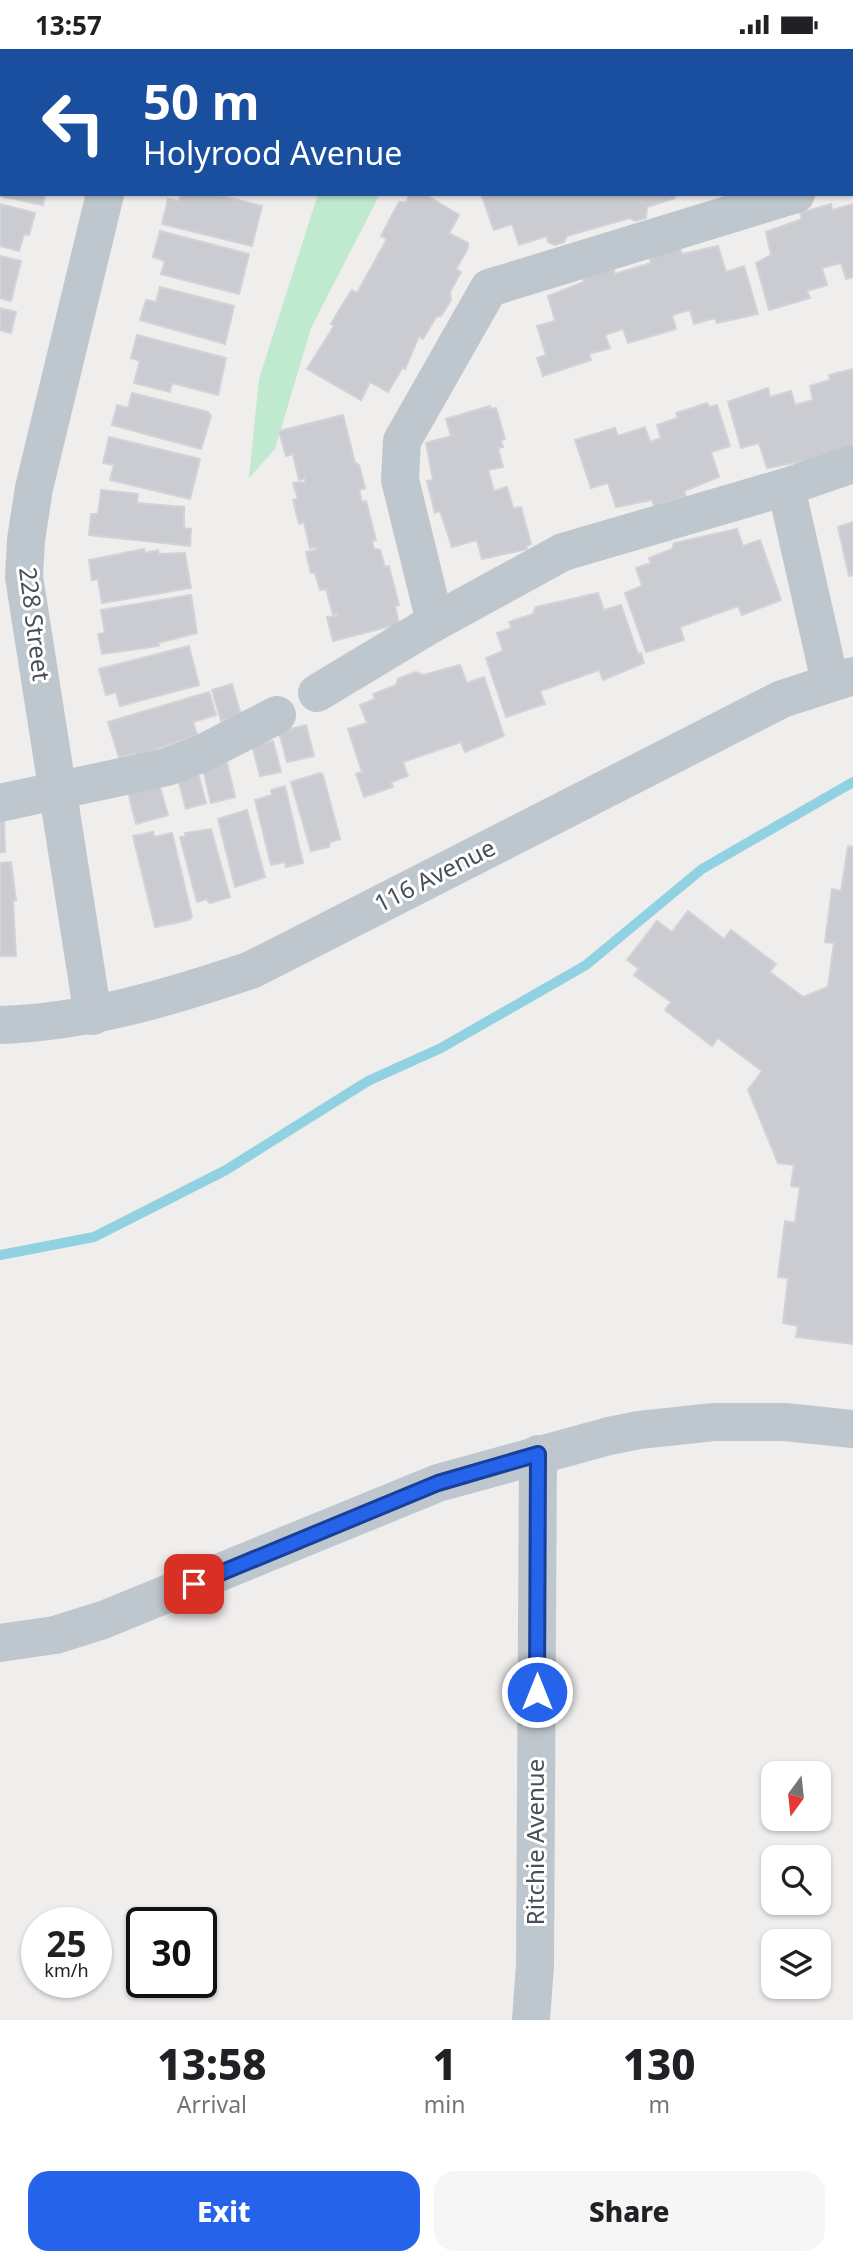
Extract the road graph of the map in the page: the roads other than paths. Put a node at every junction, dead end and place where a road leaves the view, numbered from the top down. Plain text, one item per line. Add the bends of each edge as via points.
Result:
1 (105, 196) edge
2 (789, 196) edge
3 (853, 464) edge
4 (786, 487) junction
5 (435, 622) junction
6 (842, 679) edge
7 (317, 694) dead end
8 (277, 715) dead end
9 (58, 792) junction
10 (0, 803) edge
11 (93, 1016) junction
12 (0, 1025) edge
13 (853, 1429) edge
14 (538, 1454) junction
15 (0, 1643) edge
16 (531, 2020) edge

1 - 9 street, 228 Street via 47,429 26,540 24,577
2 - 5 street via 489,288 402,441 400,480
3 - 4 street
4 - 5 street via 563,552
4 - 6 street
5 - 7 street
6 - 11 street, 116 Avenue via 782,699 721,729 251,970
8 - 9 street via 167,767
9 - 10 street
9 - 11 street, 228 Street
11 - 12 street, 116 Avenue
13 - 14 street via 785,1422 714,1422 639,1430
14 - 15 street via 438,1483 103,1620 55,1635
14 - 16 street, Ritchie Avenue via 536,1965

